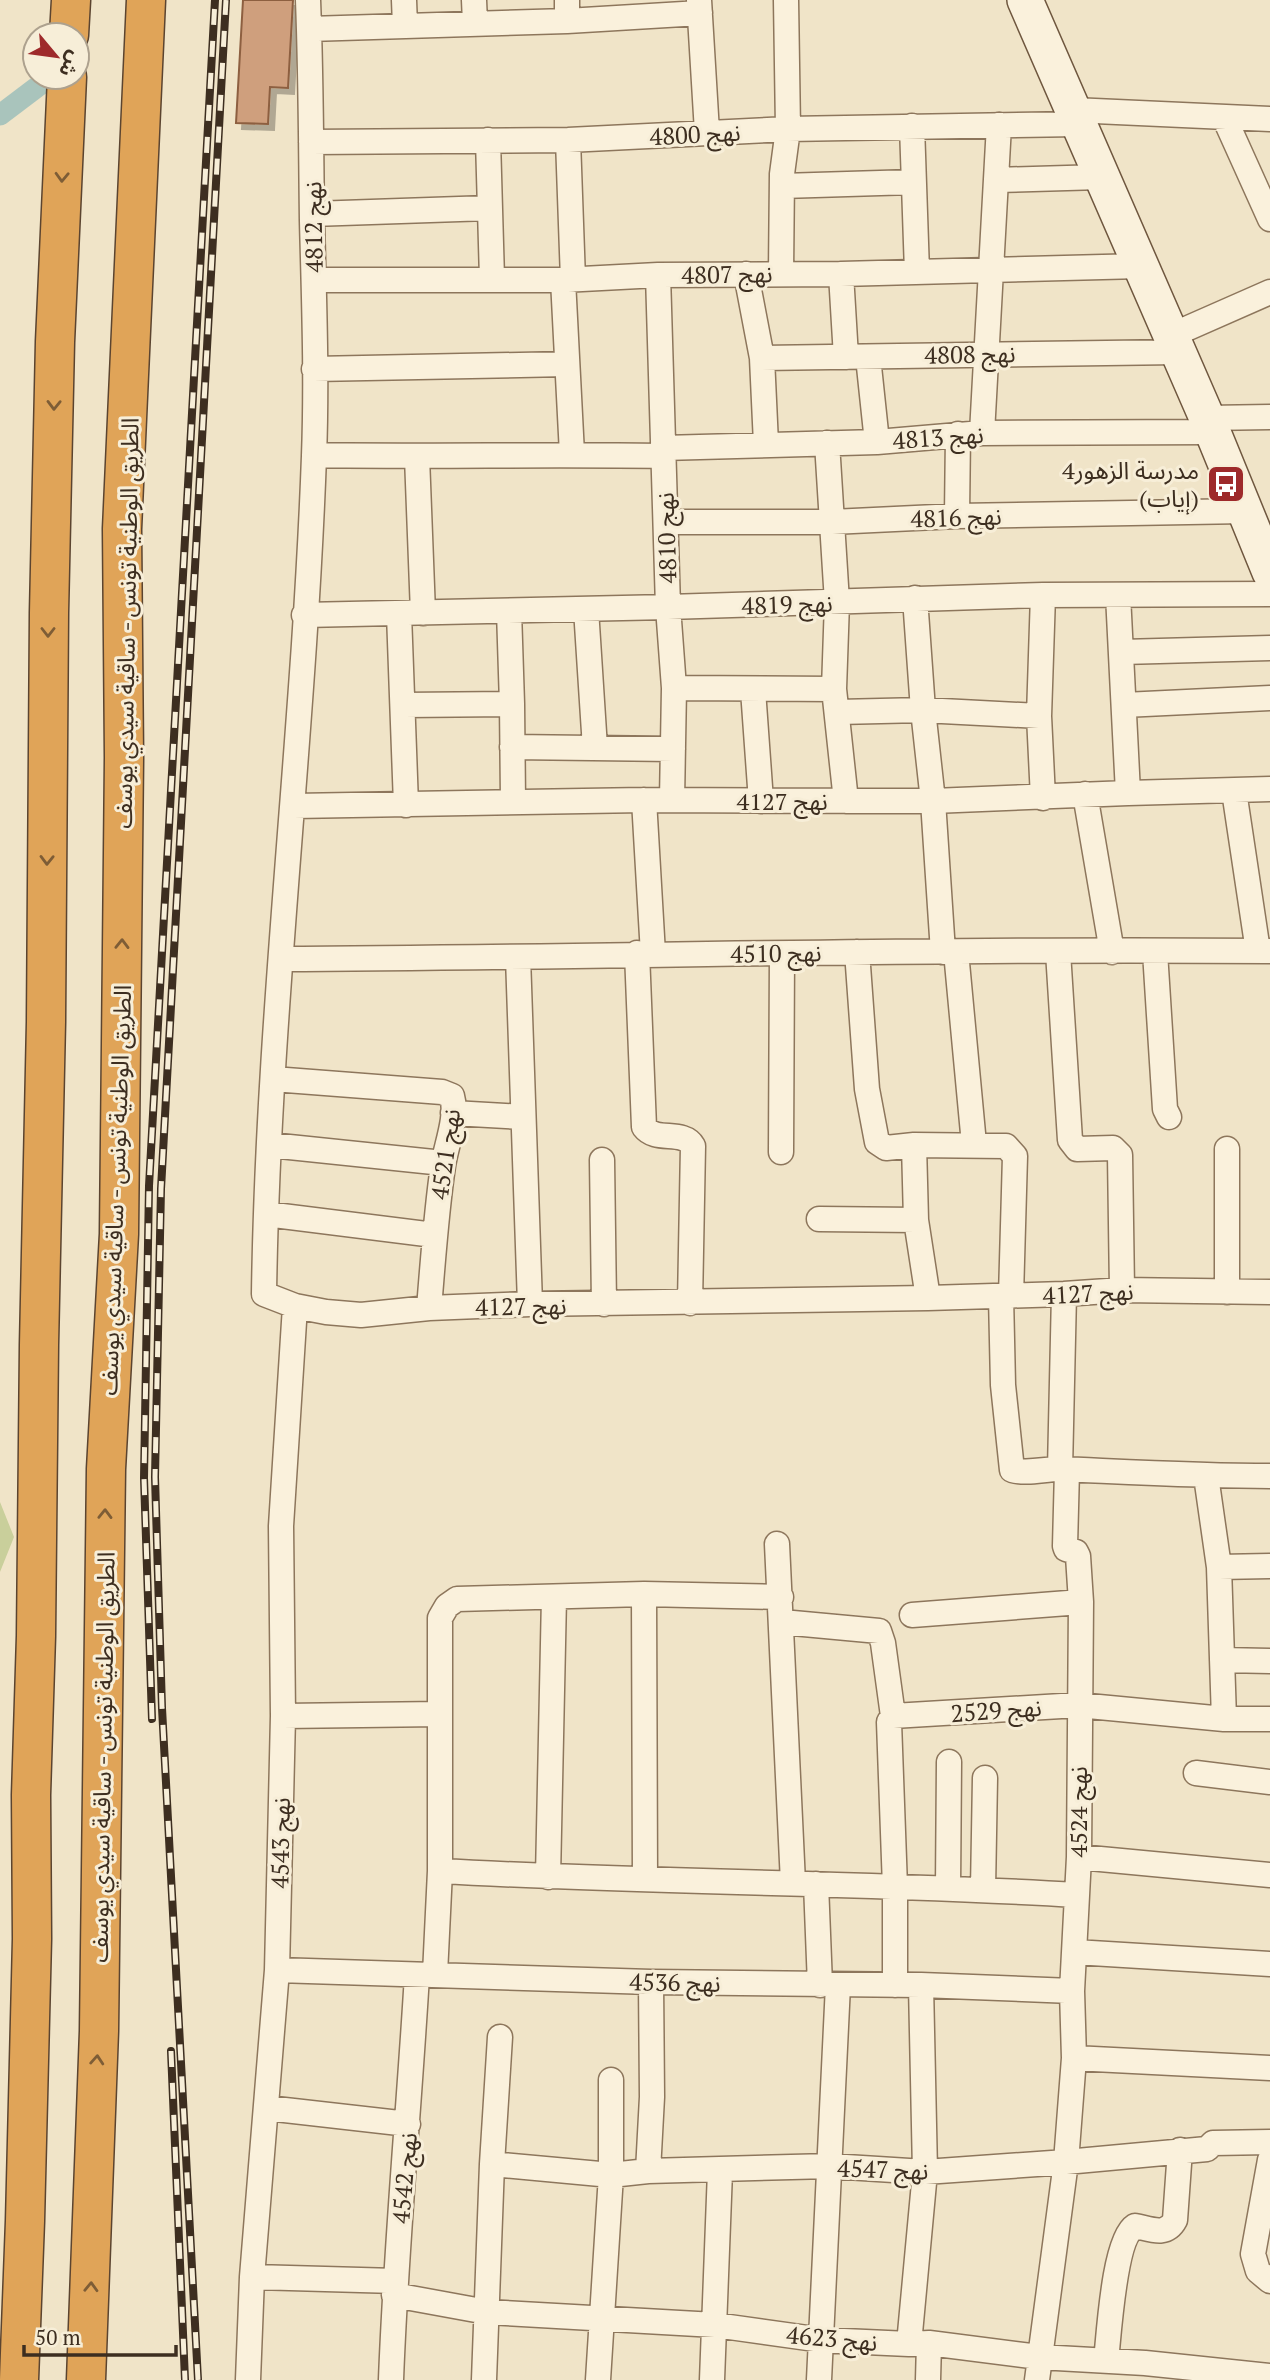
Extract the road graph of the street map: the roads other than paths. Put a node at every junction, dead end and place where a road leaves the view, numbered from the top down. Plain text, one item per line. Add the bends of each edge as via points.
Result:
1 (146, 0) edge
2 (308, 0) edge
3 (404, 0) edge
4 (786, 0) edge
5 (1025, 0) edge
6 (700, 6) edge
7 (567, 11) edge
8 (474, 12) edge
9 (405, 26) junction
10 (309, 29) junction
11 (66, 93) edge
12 (1076, 117) junction
13 (1224, 117) junction
14 (1270, 119) edge
15 (999, 125) junction
16 (912, 127) junction
17 (788, 129) junction
18 (707, 132) junction
19 (568, 140) junction
20 (488, 141) junction
21 (311, 142) junction
22 (1101, 177) junction
23 (996, 180) junction
24 (913, 182) junction
25 (782, 186) junction
26 (489, 208) junction
27 (312, 214) junction
28 (1270, 219) edge
29 (1141, 266) junction
30 (992, 270) junction
31 (917, 272) junction
32 (781, 273) junction
33 (746, 274) junction
34 (841, 274) junction
35 (658, 275) junction
36 (492, 279) junction
37 (314, 280) junction
38 (568, 280) junction
39 (1270, 292) edge
40 (1174, 344) junction
41 (987, 354) junction
42 (857, 357) junction
43 (762, 358) junction
44 (567, 364) junction
45 (314, 369) junction
46 (1270, 417) edge
47 (1210, 425) junction
48 (970, 434) junction
49 (877, 442) junction
50 (827, 443) junction
51 (766, 444) junction
52 (663, 452) junction
53 (572, 454) junction
54 (314, 455) junction
55 (417, 457) junction
56 (1246, 511) junction
57 (957, 516) junction
58 (667, 522) junction
59 (832, 522) junction
60 (1270, 572) edge
61 (1270, 594) edge
62 (1043, 595) junction
63 (1118, 595) junction
64 (915, 598) junction
65 (837, 602) junction
66 (668, 607) junction
67 (586, 609) junction
68 (509, 611) junction
69 (411, 614) junction
70 (304, 615) junction
71 (1270, 648) edge
72 (1122, 652) junction
73 (674, 688) junction
74 (753, 690) junction
75 (1270, 698) edge
76 (836, 700) junction
77 (512, 704) junction
78 (404, 705) junction
79 (1124, 705) junction
80 (923, 710) junction
81 (1040, 716) junction
82 (512, 747) junction
83 (595, 748) junction
84 (673, 750) junction
85 (1270, 789) edge
86 (1234, 790) junction
87 (1128, 793) junction
88 (1085, 794) junction
89 (1043, 798) junction
90 (644, 800) junction
91 (672, 800) junction
92 (761, 801) junction
93 (846, 801) junction
94 (933, 801) junction
95 (513, 802) junction
96 (406, 805) junction
97 (294, 806) junction
98 (1264, 951) edge
99 (857, 952) junction
100 (950, 952) junction
101 (1058, 952) junction
102 (1112, 952) junction
103 (1155, 952) junction
104 (645, 954) junction
105 (782, 954) junction
106 (518, 957) junction
107 (281, 959) junction
108 (273, 1079) junction
109 (453, 1113) junction
110 (523, 1117) junction
111 (1170, 1117) dead end
112 (974, 1144) junction
113 (270, 1145) junction
114 (914, 1145) junction
115 (1227, 1149) dead end
116 (781, 1152) dead end
117 (602, 1160) dead end
118 (443, 1163) junction
119 (265, 1214) junction
120 (819, 1219) dead end
121 (916, 1220) junction
122 (434, 1235) junction
123 (1122, 1290) junction
124 (1227, 1292) junction
125 (1270, 1292) edge
126 (1064, 1294) junction
127 (1006, 1296) junction
128 (928, 1298) junction
129 (690, 1303) junction
130 (530, 1304) junction
131 (604, 1304) junction
132 (295, 1306) junction
133 (429, 1308) junction
134 (1064, 1470) junction
135 (1206, 1476) junction
136 (1270, 1476) edge
137 (777, 1544) dead end
138 (1270, 1566) edge
139 (1219, 1567) junction
140 (644, 1594) junction
141 (554, 1597) junction
142 (781, 1597) junction
143 (1081, 1602) junction
144 (912, 1615) dead end
145 (782, 1622) junction
146 (1222, 1660) junction
147 (1270, 1661) edge
148 (1079, 1705) junction
149 (440, 1714) junction
150 (283, 1716) junction
151 (893, 1716) junction
152 (1224, 1718) junction
153 (1270, 1719) edge
154 (950, 1762) dead end
155 (1196, 1773) dead end
156 (985, 1778) dead end
157 (1270, 1782) edge
158 (1079, 1857) junction
159 (440, 1871) junction
160 (1270, 1875) edge
161 (548, 1877) junction
162 (645, 1879) junction
163 (804, 1883) junction
164 (895, 1887) junction
165 (948, 1887) junction
166 (983, 1889) junction
167 (1077, 1895) junction
168 (1075, 1952) junction
169 (1270, 1964) edge
170 (277, 1970) junction
171 (426, 1975) junction
172 (651, 1982) junction
173 (829, 1985) junction
174 (895, 1985) junction
175 (921, 1985) junction
176 (1072, 1991) junction
177 (500, 2036) dead end
178 (1074, 2058) junction
179 (1270, 2068) edge
180 (611, 2080) dead end
181 (267, 2108) junction
182 (408, 2124) junction
183 (1270, 2142) edge
184 (1180, 2150) junction
185 (1270, 2160) edge
186 (1066, 2162) junction
187 (492, 2164) junction
188 (830, 2166) junction
189 (648, 2171) junction
190 (720, 2171) junction
191 (925, 2172) junction
192 (611, 2175) junction
193 (252, 2277) junction
194 (1270, 2281) edge
195 (395, 2288) junction
196 (487, 2312) junction
197 (602, 2319) junction
198 (715, 2325) junction
199 (822, 2340) junction
200 (919, 2344) junction
201 (1106, 2361) junction
202 (1038, 2368) edge
203 (1267, 2377) edge
204 (19, 2380) edge
205 (86, 2380) edge
206 (248, 2380) edge
207 (391, 2380) edge
208 (484, 2380) edge
209 (598, 2380) edge
210 (712, 2380) edge
211 (819, 2380) edge
212 (928, 2380) edge

205 -> 1 highway, الطريق الوطنية تونس - ساقية سيدي يوسف via 99,2031 105,1505 119,1234 122,529
2 - 10 street, نهج 4812
3 - 9 street
4 - 17 street
5 - 12 main road
6 - 7 street
6 - 18 street
7 - 8 street
8 - 9 street
9 - 10 street
10 - 21 street, نهج 4812
11 -> 204 highway via 48,612 32,1952
12 - 13 street, نهج 4800
12 - 15 street, نهج 4800
12 - 22 main road
13 - 14 street, نهج 4800
13 - 28 street
15 - 16 street, نهج 4800
15 - 23 street
16 - 17 street, نهج 4800
16 - 24 street
17 - 18 street, نهج 4800
17 - 25 street
18 - 19 street, نهج 4800
19 - 20 street, نهج 4800
19 - 38 street
20 - 21 street, نهج 4800
20 - 26 street
21 - 27 street, نهج 4812
22 - 23 street
22 - 29 main road
23 - 30 street
24 - 25 street
24 - 31 street
25 - 32 street
26 - 27 street
26 - 36 street
27 - 37 street, نهج 4812
29 - 30 street, نهج 4807
29 - 40 main road
30 - 31 street, نهج 4807
30 - 41 street
31 - 34 street, نهج 4807
32 - 33 street, نهج 4807
32 - 34 street, نهج 4807
33 - 35 street, نهج 4807
33 - 43 street
34 - 42 street
35 - 38 street, نهج 4807
35 - 52 street, نهج 4810
36 - 37 street, نهج 4807
36 - 38 street, نهج 4807
37 - 45 street, نهج 4812
38 - 44 street
39 - 40 street
40 - 41 street, نهج 4808
40 - 47 main road
41 - 42 street, نهج 4808
41 - 48 street
42 - 43 street, نهج 4808
42 - 49 street
43 - 51 street
44 - 45 street
44 - 53 street
45 - 54 street, نهج 4812
46 - 47 street, نهج 4813
47 - 48 street, نهج 4813
47 - 56 main road
48 - 49 street, نهج 4813
48 - 57 street
49 - 50 street, نهج 4813
50 - 51 street, نهج 4813
50 - 59 street
51 - 52 street, نهج 4813
52 - 53 street, نهج 4813
52 - 58 street, نهج 4810
53 - 55 street, نهج 4813
54 - 55 street, نهج 4813
54 - 70 street, نهج 4127
55 - 69 street
56 - 57 street, نهج 4816
56 - 60 main road
57 - 59 street, نهج 4816
58 - 59 street, نهج 4816
58 - 66 street, نهج 4810
59 - 65 street
61 - 63 street, نهج 4819
62 - 63 street, نهج 4819
62 - 64 street, نهج 4819
62 - 81 street
63 - 72 street
64 - 65 street, نهج 4819
64 - 80 street
65 - 66 street, نهج 4819
65 - 76 street
66 - 67 street, نهج 4819
66 - 73 street, نهج 4810
67 - 68 street, نهج 4819
67 - 83 street
68 - 69 street, نهج 4819
68 - 77 street
69 - 70 street, نهج 4819
69 - 78 street
70 - 97 street, نهج 4127
71 - 72 street
72 - 79 street
73 - 74 street
73 - 84 street, نهج 4810
74 - 76 street
74 - 92 street
75 - 79 street
76 - 80 street
76 - 93 street
77 - 78 street
77 - 82 street
78 - 96 street
79 - 87 street
80 - 81 street
80 - 94 street
81 - 89 street
82 - 83 street
82 - 95 street
83 - 84 street
84 - 91 street, نهج 4810
85 - 86 street, نهج 4127
86 - 87 street, نهج 4127
86 - 98 street
87 - 88 street, نهج 4127
88 - 89 street, نهج 4127
88 - 102 street
89 - 94 street, نهج 4127
90 - 91 street, نهج 4127
90 - 95 street, نهج 4127
90 - 104 street
91 - 92 street, نهج 4127
92 - 93 street, نهج 4127
93 - 94 street, نهج 4127
94 - 100 street
95 - 96 street, نهج 4127
96 - 97 street, نهج 4127
97 - 107 street, نهج 4127
98 - 103 street, نهج 4510
99 - 100 street, نهج 4510
99 - 105 street, نهج 4510
99 - 114 street via 867,1089 877,1142 886,1148
100 - 101 street, نهج 4510
100 - 112 street
101 - 102 street, نهج 4510
101 - 123 street via 1070,1140 1077,1149 1118,1152
102 - 103 street, نهج 4510
103 - 111 street via 1165,1109
104 - 105 street, نهج 4510
104 - 106 street, نهج 4510
104 - 129 street via 644,1127 654,1135 686,1138 693,1146
105 - 116 street
106 - 107 street, نهج 4510
106 - 110 street
107 - 108 street, نهج 4127
108 - 109 street, نهج 4521 via 442,1092 452,1096
108 - 113 street, نهج 4127
109 - 110 street
109 - 118 street, نهج 4521
110 - 130 street
112 - 114 street
112 - 127 street via 1006,1146 1015,1156
113 - 118 street
113 - 119 street, نهج 4127
114 - 121 street
115 - 124 street
117 - 131 street
118 - 122 street, نهج 4521
119 - 122 street
119 - 132 street, نهج 4127 via 264,1294
120 - 121 street
121 - 128 street
122 - 133 street, نهج 4521
123 - 124 street, نهج 4127
123 - 126 street, نهج 4127
124 - 125 street, نهج 4127
126 - 127 street, نهج 4127
126 - 134 street
127 - 128 street, نهج 4127
127 - 134 street via 1003,1385 1012,1470
128 - 129 street, نهج 4127
129 - 131 street, نهج 4127
130 - 131 street, نهج 4127
130 - 133 street, نهج 4127
132 - 133 street, نهج 4127 via 361,1315
132 - 150 street, نهج 4543 via 281,1526
134 - 135 street
134 - 143 street, نهج 4524 via 1065,1549 1078,1556
135 - 136 street
135 - 139 street
137 - 142 street
138 - 139 street
139 - 146 street
140 - 141 street
140 - 142 street
140 - 162 street
141 - 149 street, نهج 4542 via 457,1599 447,1606 440,1618
141 - 161 street
142 - 145 street
143 - 144 street
143 - 148 street, نهج 4524
145 - 151 street via 879,1631
145 - 163 street
146 - 147 street
146 - 152 street
148 - 151 street, نهج 2529
148 - 152 street, نهج 2529
148 - 158 street, نهج 4524
149 - 150 street
149 - 159 street, نهج 4542
150 - 170 street, نهج 4543
151 - 164 street via 889,1722
152 - 153 street, نهج 2529
154 - 165 street
155 - 157 street
156 - 166 street
158 - 160 street
158 - 167 street, نهج 4524
159 - 161 street
159 - 171 street, نهج 4542
161 - 162 street
162 - 163 street
163 - 164 street
163 - 173 street
164 - 165 street
164 - 174 street
165 - 166 street
166 - 167 street
167 - 168 street, نهج 4524
168 - 169 street
168 - 176 street, نهج 4524
170 - 171 street, نهج 4536
170 - 181 street, نهج 4543
171 - 172 street, نهج 4536
171 - 182 street, نهج 4542
172 - 173 street, نهج 4536
172 - 189 street
173 - 174 street, نهج 4536
173 - 188 street
174 - 175 street, نهج 4536
175 - 176 street, نهج 4536
175 - 191 street
176 - 178 street, نهج 4524
177 - 187 street
178 - 179 street
178 - 186 street, نهج 4524
180 - 192 street
181 - 182 street
181 - 193 street, نهج 4543
182 - 195 street, نهج 4542
183 - 184 street, نهج 4547 via 1213,2143 1207,2149
184 - 186 street, نهج 4547
184 - 201 street via 1175,2220 1170,2228 1162,2232 1135,2226 1126,2235 1116,2272
185 - 194 street via 1253,2254 1258,2272
186 - 191 street, نهج 4547
186 - 202 street, نهج 4524
187 - 192 street, نهج 4547
187 - 196 street
188 - 190 street, نهج 4547
188 - 191 street, نهج 4547
188 - 199 street
189 - 190 street, نهج 4547
189 - 192 street, نهج 4547
190 - 198 street
191 - 200 street
192 - 197 street
193 - 195 street, نهج 4623
193 - 206 street, نهج 4543
195 - 196 street, نهج 4623
195 - 207 street, نهج 4542
196 - 197 street, نهج 4623
196 - 208 street
197 - 198 street, نهج 4623
197 - 209 street
198 - 199 street, نهج 4623
198 - 210 street
199 - 200 street, نهج 4623
199 - 211 street
200 - 202 street, نهج 4623
200 - 212 street
201 - 202 street, نهج 4623
201 - 203 street, نهج 4623

